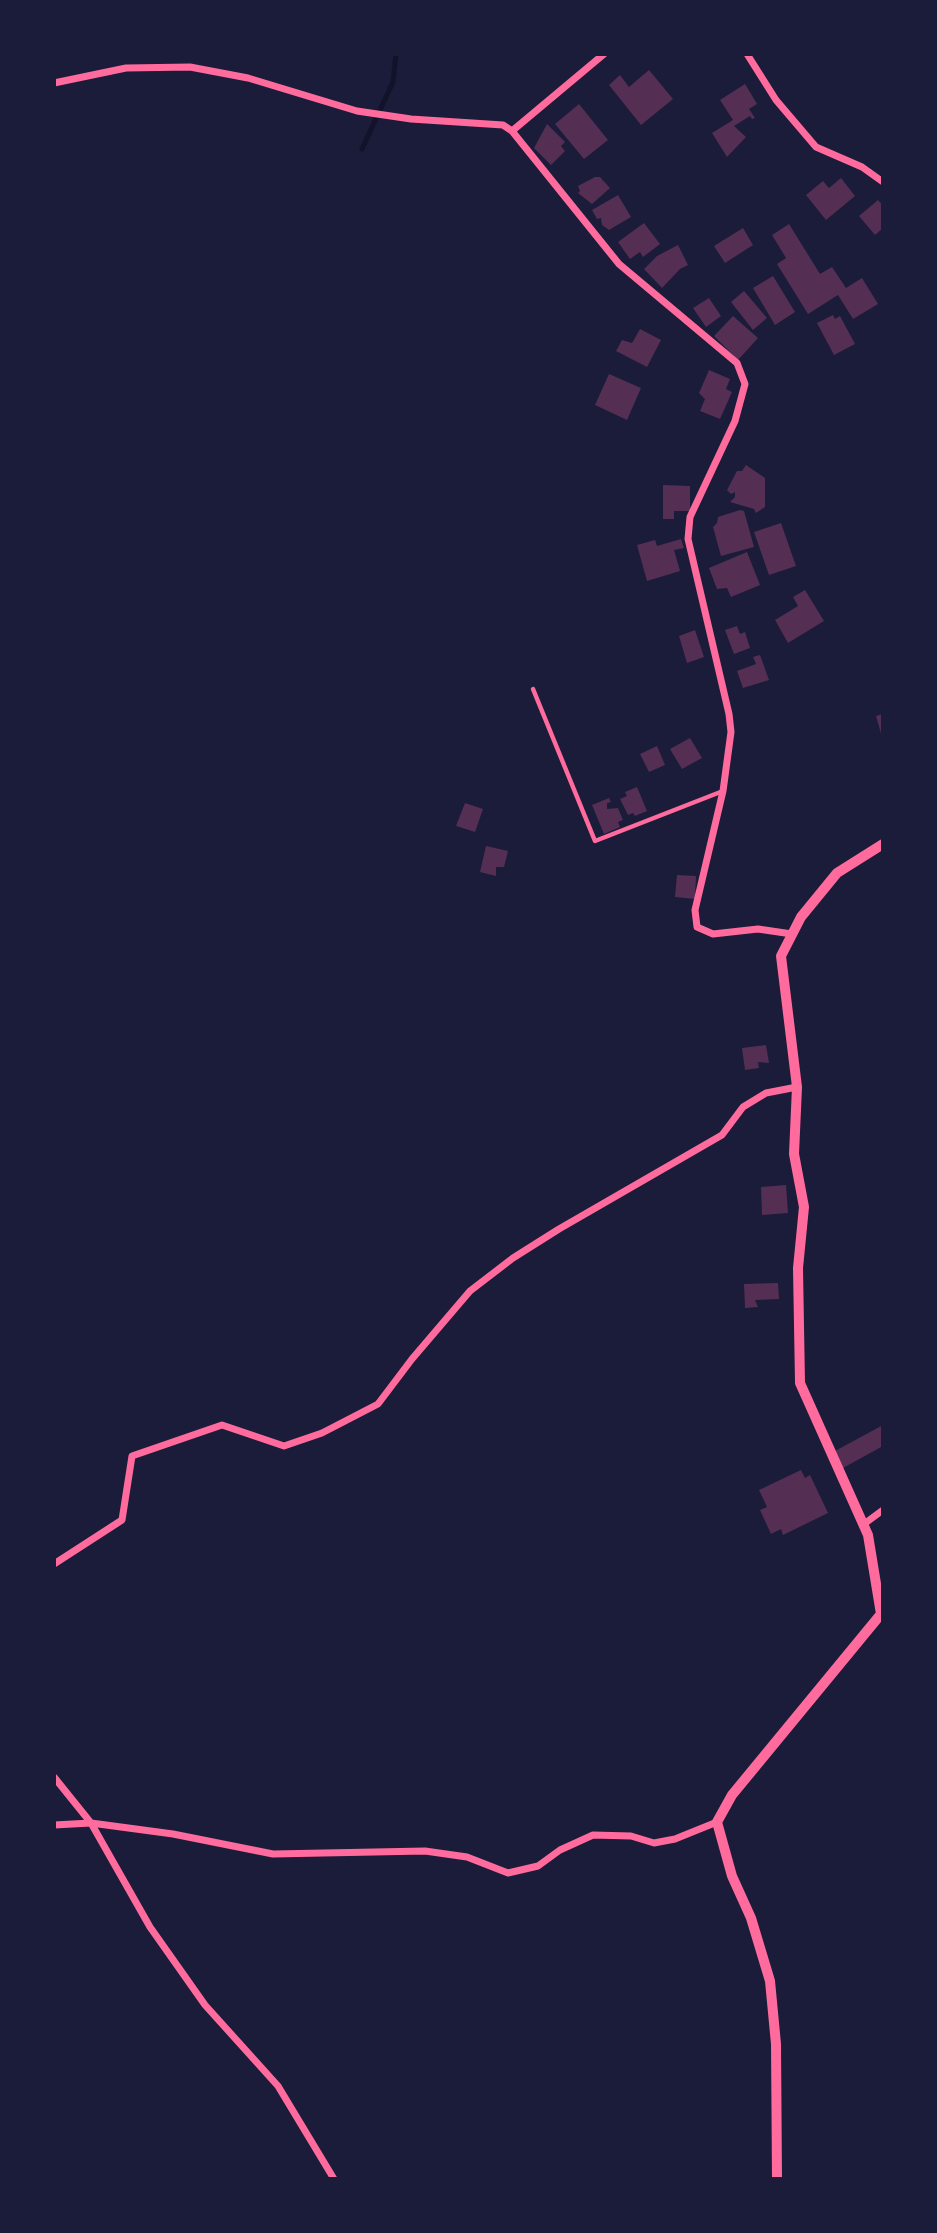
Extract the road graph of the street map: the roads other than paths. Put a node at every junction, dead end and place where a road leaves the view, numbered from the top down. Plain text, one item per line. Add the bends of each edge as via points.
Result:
1 (604, 54) edge
2 (747, 54) edge
3 (54, 83) edge
4 (512, 131) junction
5 (883, 182) edge
6 (533, 689) dead end
7 (723, 791) junction
8 (883, 844) edge
9 (792, 934) junction
10 (797, 1087) junction
11 (883, 1510) edge
12 (864, 1524) junction
13 (54, 1564) edge
14 (882, 1614) edge
15 (54, 1777) edge
16 (717, 1822) junction
17 (91, 1823) junction
18 (54, 1825) edge
19 (334, 2179) edge
20 (777, 2179) edge

1 - 4 street
2 - 5 street via 776,100 816,147 862,167
3 - 4 street via 126,68 190,67 248,78 357,111 503,125
4 - 7 street via 619,264 737,363 745,384 735,421 696,500 688,539 729,714
6 - 7 lane via 595,841
7 - 9 street via 695,910 697,927 713,934 758,929
8 - 9 street via 837,873
9 - 10 street via 781,956
10 - 12 street via 794,1153 804,1207 798,1268 800,1383
10 - 13 street via 766,1093 743,1107 722,1135 513,1258 470,1291 378,1404 322,1433 284,1446 222,1425 132,1456 122,1520
11 - 12 street
12 - 14 street
14 - 16 street via 732,1795
15 - 17 street
16 - 17 street via 654,1843 631,1836 593,1835 559,1850 538,1866 508,1873 467,1857 425,1850 273,1854
16 - 20 street via 770,1981 776,2044
17 - 18 street
17 - 19 street via 150,1927 205,2005 278,2086

